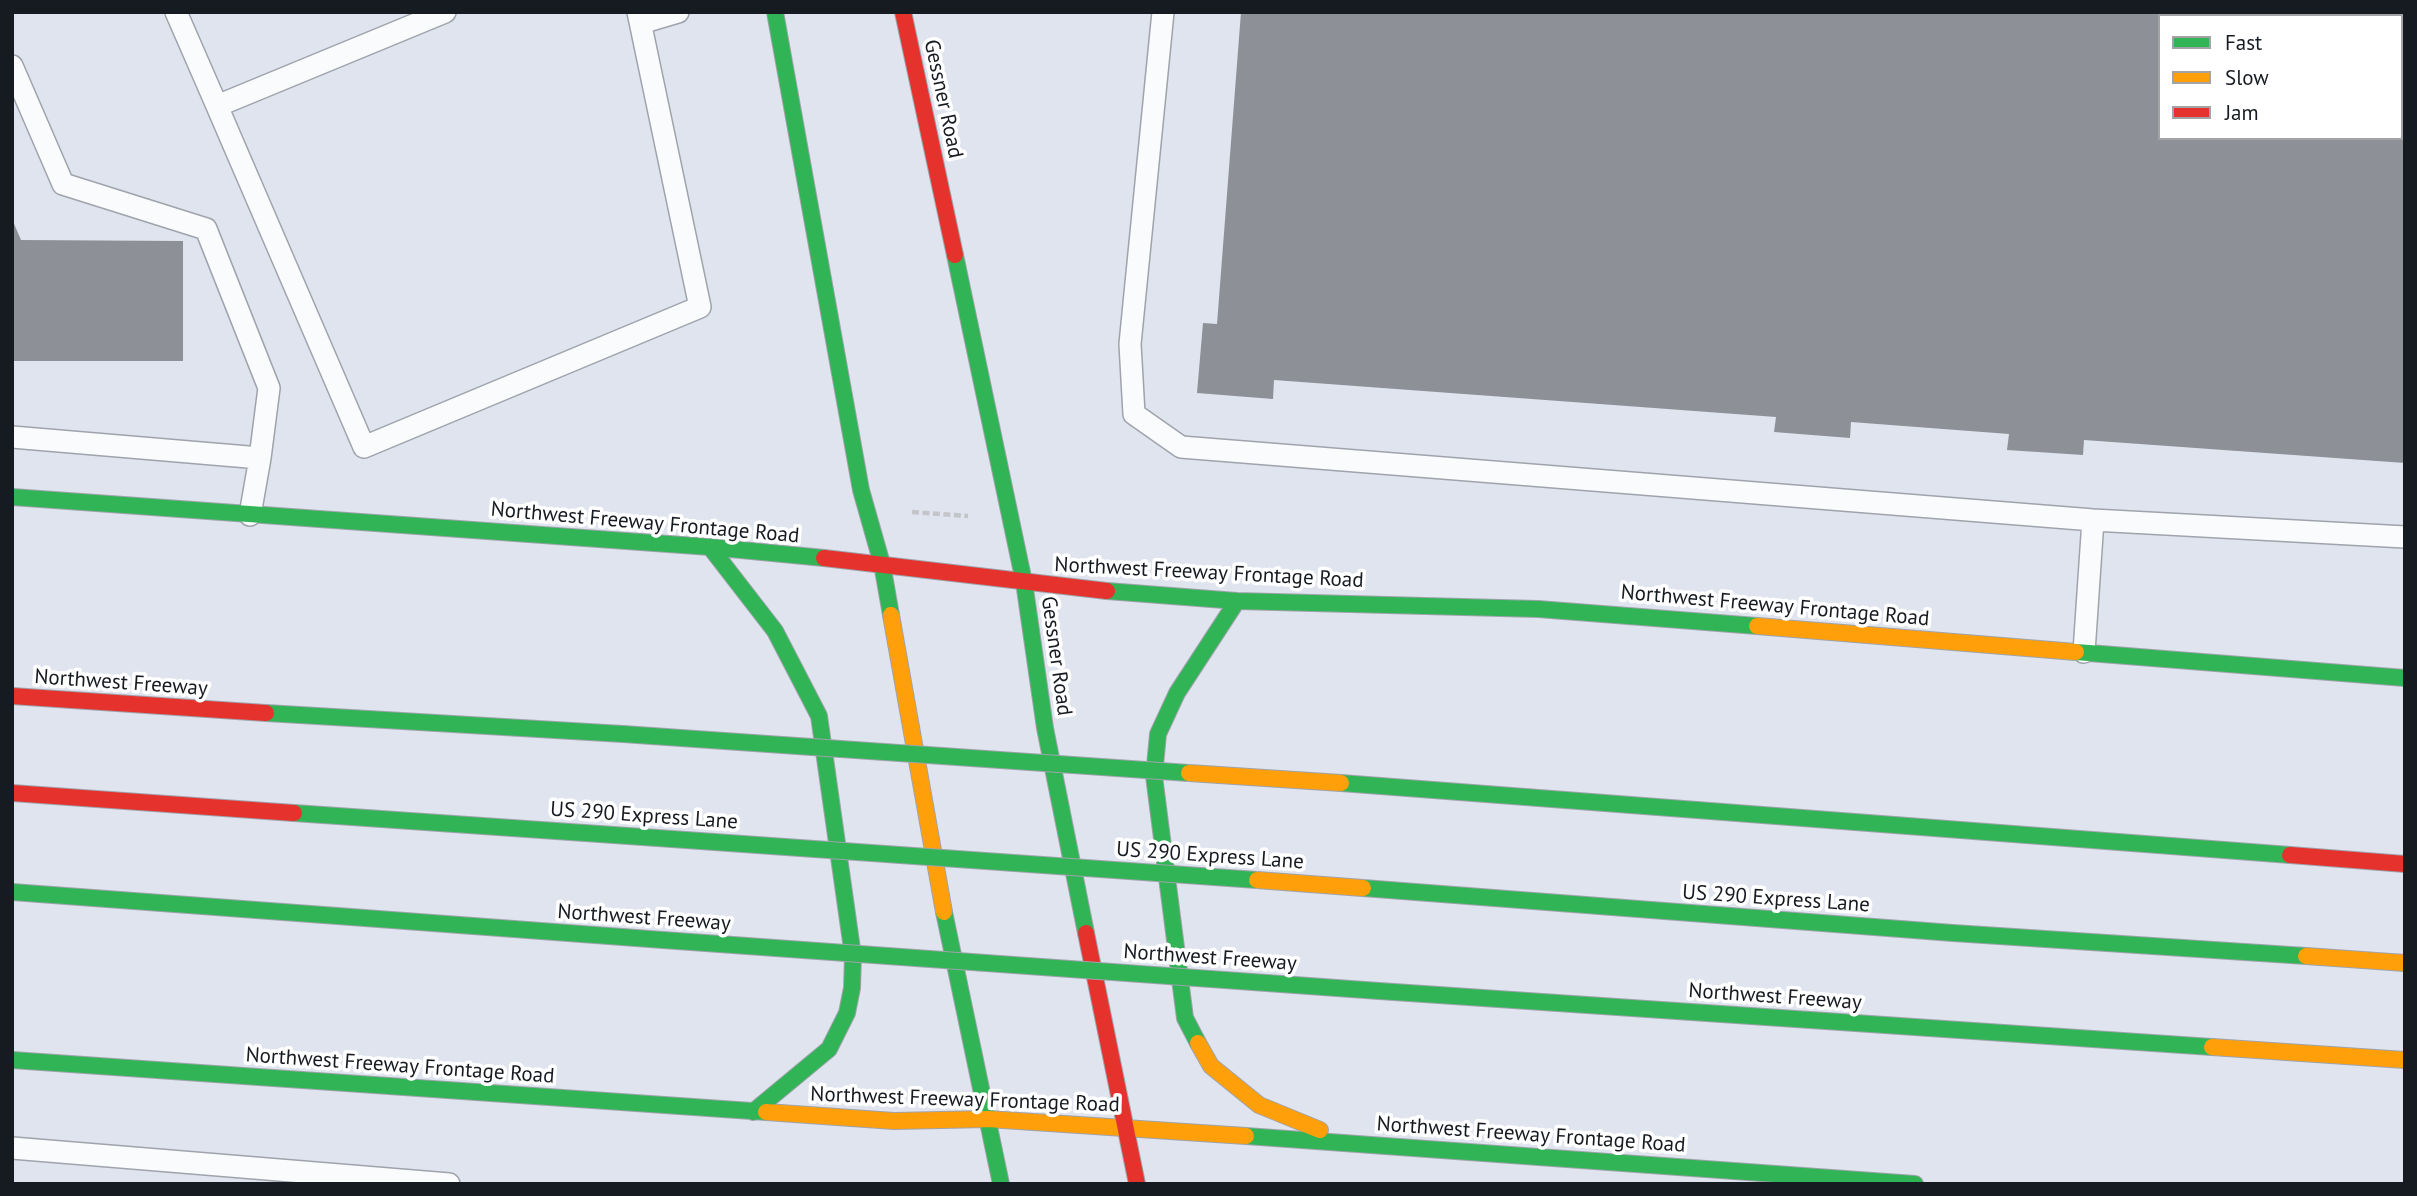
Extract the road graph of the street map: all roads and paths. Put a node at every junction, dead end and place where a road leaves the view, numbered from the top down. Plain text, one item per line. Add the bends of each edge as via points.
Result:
1 (176, 12) edge
2 (445, 12) edge
3 (678, 12) edge
4 (775, 12) edge
5 (903, 12) edge
6 (1163, 12) edge
7 (640, 18) edge
8 (12, 66) edge
9 (218, 106) junction
10 (12, 437) edge
11 (260, 458) junction
12 (12, 497) edge
13 (912, 512) dead end
14 (250, 515) junction
15 (979, 516) dead end
16 (2093, 520) junction
17 (2405, 537) edge
18 (710, 547) junction
19 (882, 564) junction
20 (1024, 582) junction
21 (1237, 601) junction
22 (2084, 652) junction
23 (2405, 678) edge
24 (12, 696) edge
25 (12, 793) edge
26 (2405, 864) edge
27 (12, 892) edge
28 (2405, 963) edge
29 (12, 1060) edge
30 (2405, 1060) edge
31 (753, 1112) junction
32 (988, 1119) junction
33 (1127, 1128) junction
34 (1354, 1143) junction
35 (12, 1148) edge
36 (449, 1184) edge
37 (1001, 1184) edge
38 (1137, 1184) edge
39 (1916, 1184) edge

1 - 9 lane
2 - 9 lane
3 - 7 lane
4 - 19 main road via 861,490
5 - 20 main road, Gessner Road
6 - 16 lane via 1130,344 1134,414 1181,447
7 - 9 lane via 700,307 364,447
8 - 11 lane via 63,184 206,229 269,387
10 - 11 lane
11 - 14 lane
12 - 14 main road, Northwest Freeway Frontage Road
13 - 15 path
14 - 18 main road, Northwest Freeway Frontage Road
16 - 17 lane
16 - 22 lane
18 - 19 main road, Northwest Freeway Frontage Road
18 - 31 main road via 775,631 819,716 853,956 847,1013 829,1049
19 - 20 main road, Northwest Freeway Frontage Road
19 - 32 main road via 942,901
20 - 21 main road, Northwest Freeway Frontage Road
20 - 33 main road, Gessner Road via 1045,728
21 - 22 main road, Northwest Freeway Frontage Road via 1538,609
21 - 34 main road via 1177,693 1158,734 1154,776 1185,1018 1211,1066 1259,1105
22 - 23 main road, Northwest Freeway Frontage Road
24 - 26 main road, Northwest Freeway, bridge via 1340,783
25 - 28 main road, US 290 Express Lane, bridge
27 - 30 main road, Northwest Freeway, bridge
29 - 31 main road, Northwest Freeway Frontage Road
31 - 32 main road, Northwest Freeway Frontage Road via 894,1121
32 - 33 main road, Northwest Freeway Frontage Road
32 - 37 main road
33 - 34 main road, Northwest Freeway Frontage Road
33 - 38 main road, Gessner Road
34 - 39 main road, Northwest Freeway Frontage Road
35 - 36 lane

